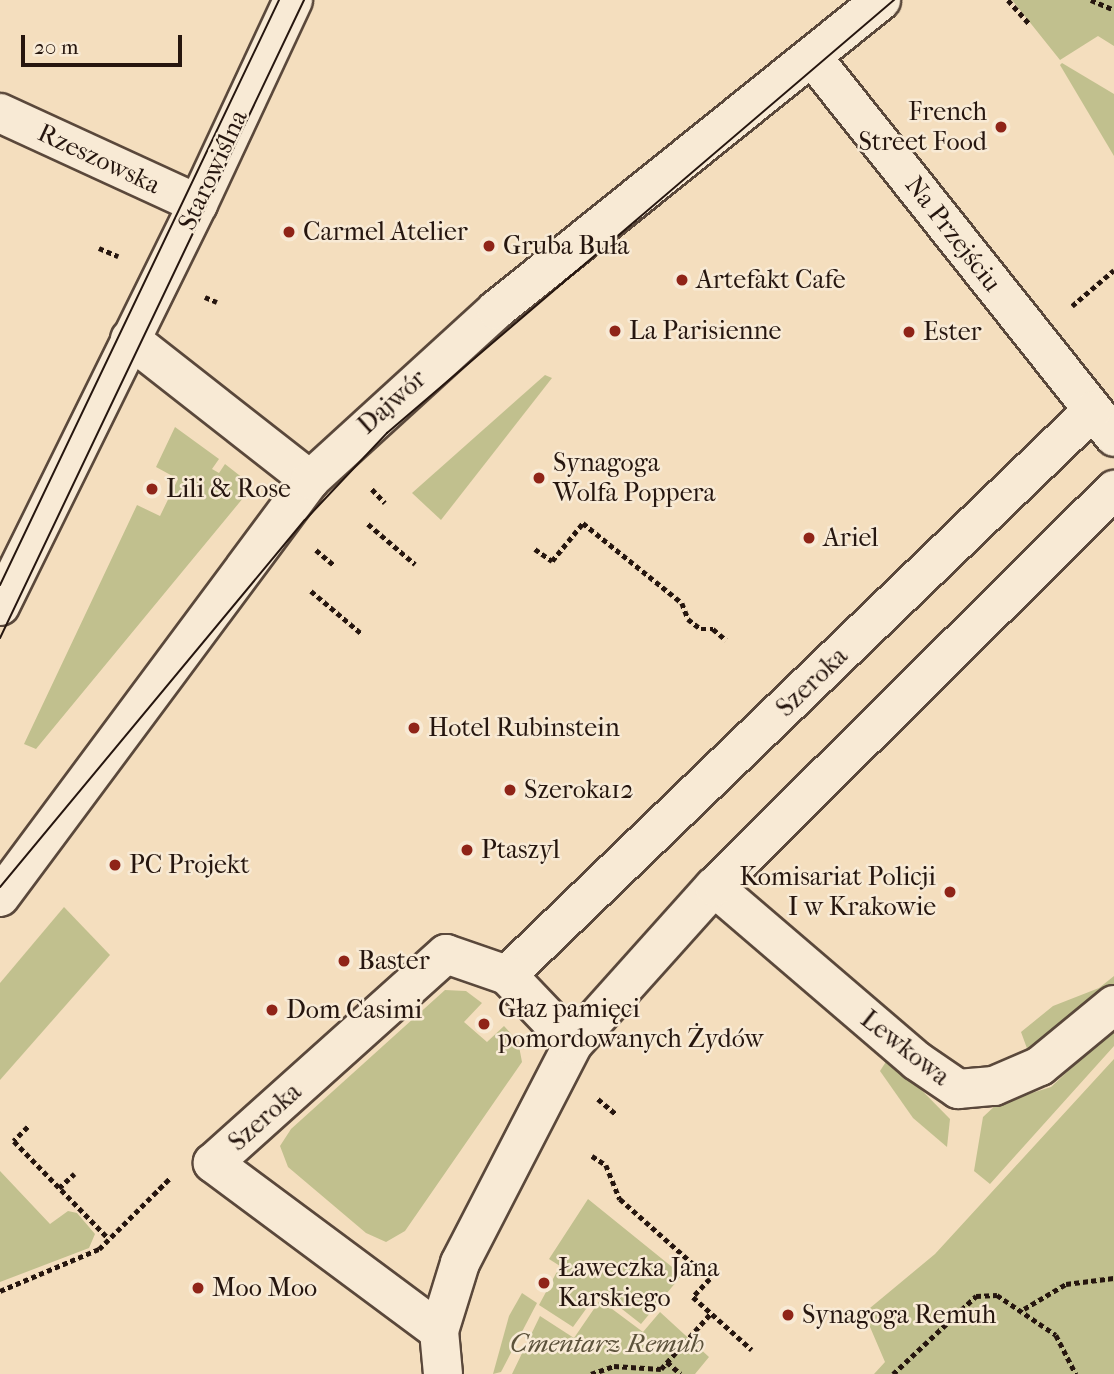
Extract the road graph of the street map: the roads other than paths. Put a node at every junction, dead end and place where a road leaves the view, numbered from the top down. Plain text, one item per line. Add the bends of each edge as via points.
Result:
1 (293, 0) edge
2 (881, 0) edge
3 (813, 58) junction
4 (0, 113) edge
5 (198, 204) junction
6 (130, 339) junction
7 (1103, 424) edge
8 (310, 480) junction
9 (1114, 490) edge
10 (0, 606) edge
11 (714, 887) junction
12 (0, 897) edge
13 (508, 975) junction
14 (1114, 1005) edge
15 (573, 1044) junction
16 (439, 1331) junction
17 (443, 1374) edge

1 - 5 street, Starowiślna
2 - 3 street, Dajwór
3 - 7 street, Na Przejściu
3 - 8 street, Dajwór via 496,310
4 - 5 street, Rzeszowska
5 - 6 street, Starowiślna
6 - 8 street
6 - 10 street, Starowiślna
7 - 13 street, Szeroka
8 - 12 street, Dajwór
9 - 11 street
11 - 14 street, Lewkowa via 917,1061 958,1089 994,1086 1040,1066
11 - 15 street
13 - 15 street, Szeroka
13 - 16 street, Szeroka via 446,954 213,1163
15 - 16 street via 460,1263
16 - 17 street

